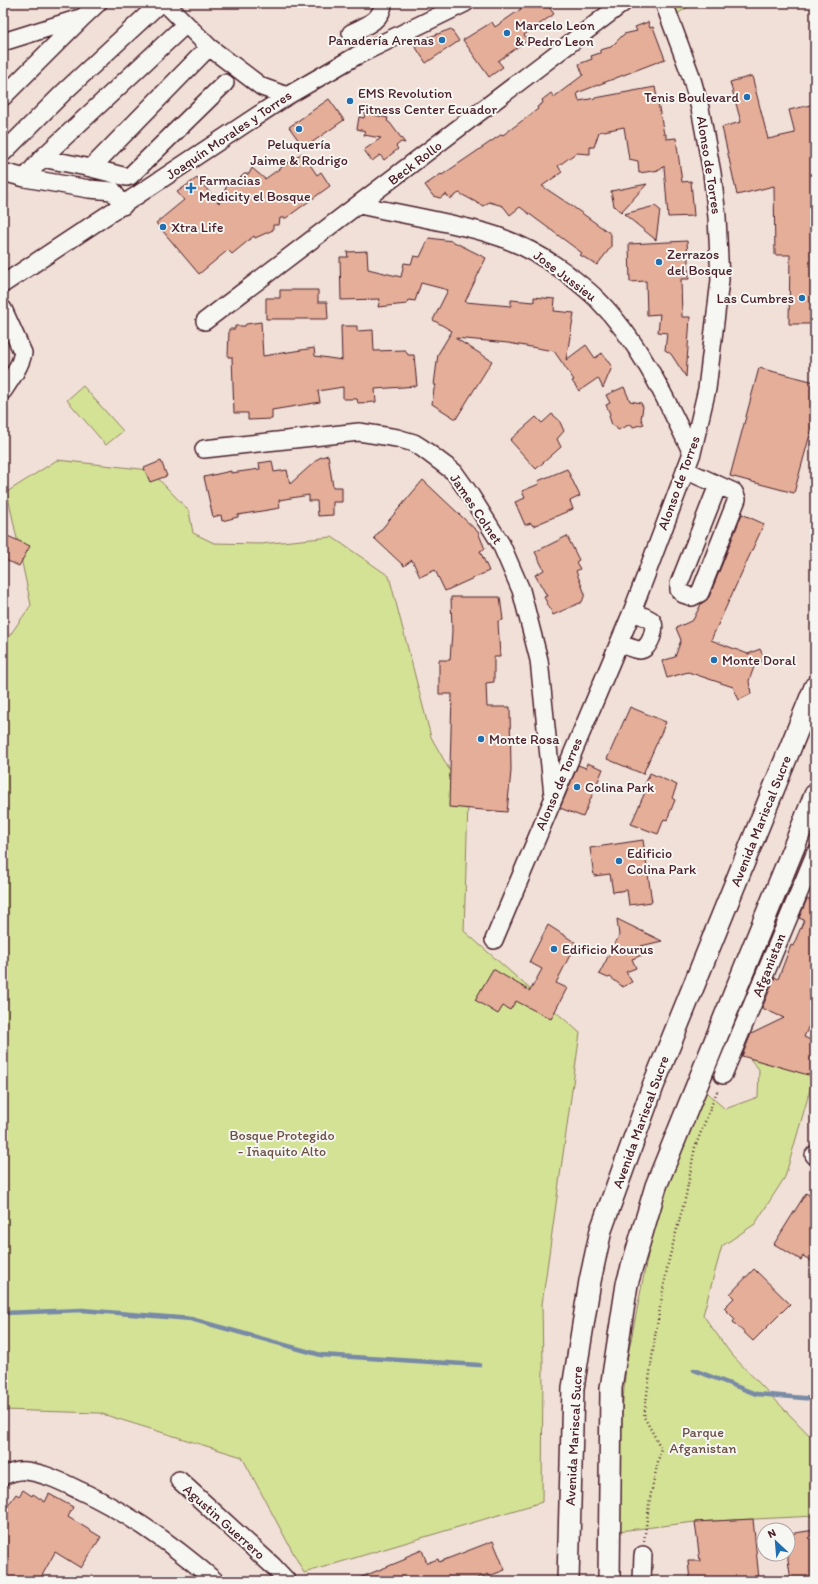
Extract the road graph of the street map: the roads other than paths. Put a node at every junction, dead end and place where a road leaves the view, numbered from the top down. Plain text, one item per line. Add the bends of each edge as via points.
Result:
1 (98, 3) edge
2 (383, 3) edge
3 (623, 3) edge
4 (664, 3) edge
5 (462, 4) edge
6 (169, 5) edge
7 (84, 17) junction
8 (186, 24) junction
9 (351, 33) dead end
10 (3, 42) edge
11 (209, 47) junction
12 (225, 83) dead end
13 (287, 96) junction
14 (3, 97) edge
15 (3, 153) edge
16 (42, 158) junction
17 (92, 168) junction
18 (3, 172) edge
19 (25, 178) junction
20 (359, 205) junction
21 (123, 206) junction
22 (3, 284) edge
23 (3, 309) edge
24 (205, 321) dead end
25 (3, 392) edge
26 (204, 449) dead end
27 (692, 453) junction
28 (685, 470) junction
29 (718, 485) junction
30 (632, 612) junction
31 (619, 643) junction
32 (815, 687) edge
33 (815, 795) edge
34 (554, 797) junction
35 (815, 854) edge
36 (494, 940) dead end
37 (723, 1076) road end
38 (3, 1476) edge
39 (179, 1480) dead end
40 (643, 1555) road end
41 (215, 1581) edge
42 (287, 1581) edge
43 (568, 1581) edge
44 (609, 1581) edge
45 (642, 1581) edge

1 - 7 street
2 - 9 street via 383,9 373,22
3 - 20 street, Beck Rollo
4 - 27 street, Alonso de Torres via 691,76 704,126 720,251 720,280 711,357 701,418
5 - 13 street, Joaquín Morales y Torres via 356,56
6 - 8 street
6 - 15 street via 64,92
7 - 10 street
7 - 14 street
8 - 11 street
8 - 16 street
11 - 13 street via 262,87
11 - 17 street
12 - 17 street via 130,176
13 - 21 street, Joaquín Morales y Torres
16 - 17 street
16 - 19 street
18 - 19 street
19 - 21 street via 113,191
20 - 24 street, Beck Rollo
20 - 27 street, Jose Jussieu via 484,232 537,253 566,273 598,299 638,350 667,401
21 - 22 street, Joaquín Morales y Torres
23 - 25 street via 23,353 19,366
26 - 34 street, James Colnet via 359,432 414,443 454,472 501,544 520,590 539,660
27 - 28 street, Alonso de Torres
28 - 29 street
28 - 30 street, Alonso de Torres
29 - 29 street via 679,584 683,594 692,597 700,593 737,499 734,492
30 - 31 street, Alonso de Torres
30 - 31 street via 651,620 653,624 648,646 639,650
31 - 34 street, Alonso de Torres
32 - 43 main road, Avenida Mariscal Sucre via 653,1086 601,1230 573,1388
33 - 44 main road via 656,1186 627,1284 611,1388
34 - 36 street, Alonso de Torres
35 - 37 street, Afganistan
38 - 41 street via 15,1471 26,1471 60,1481 105,1502 189,1558
39 - 42 street, Agustin Guerrero
40 - 45 street

